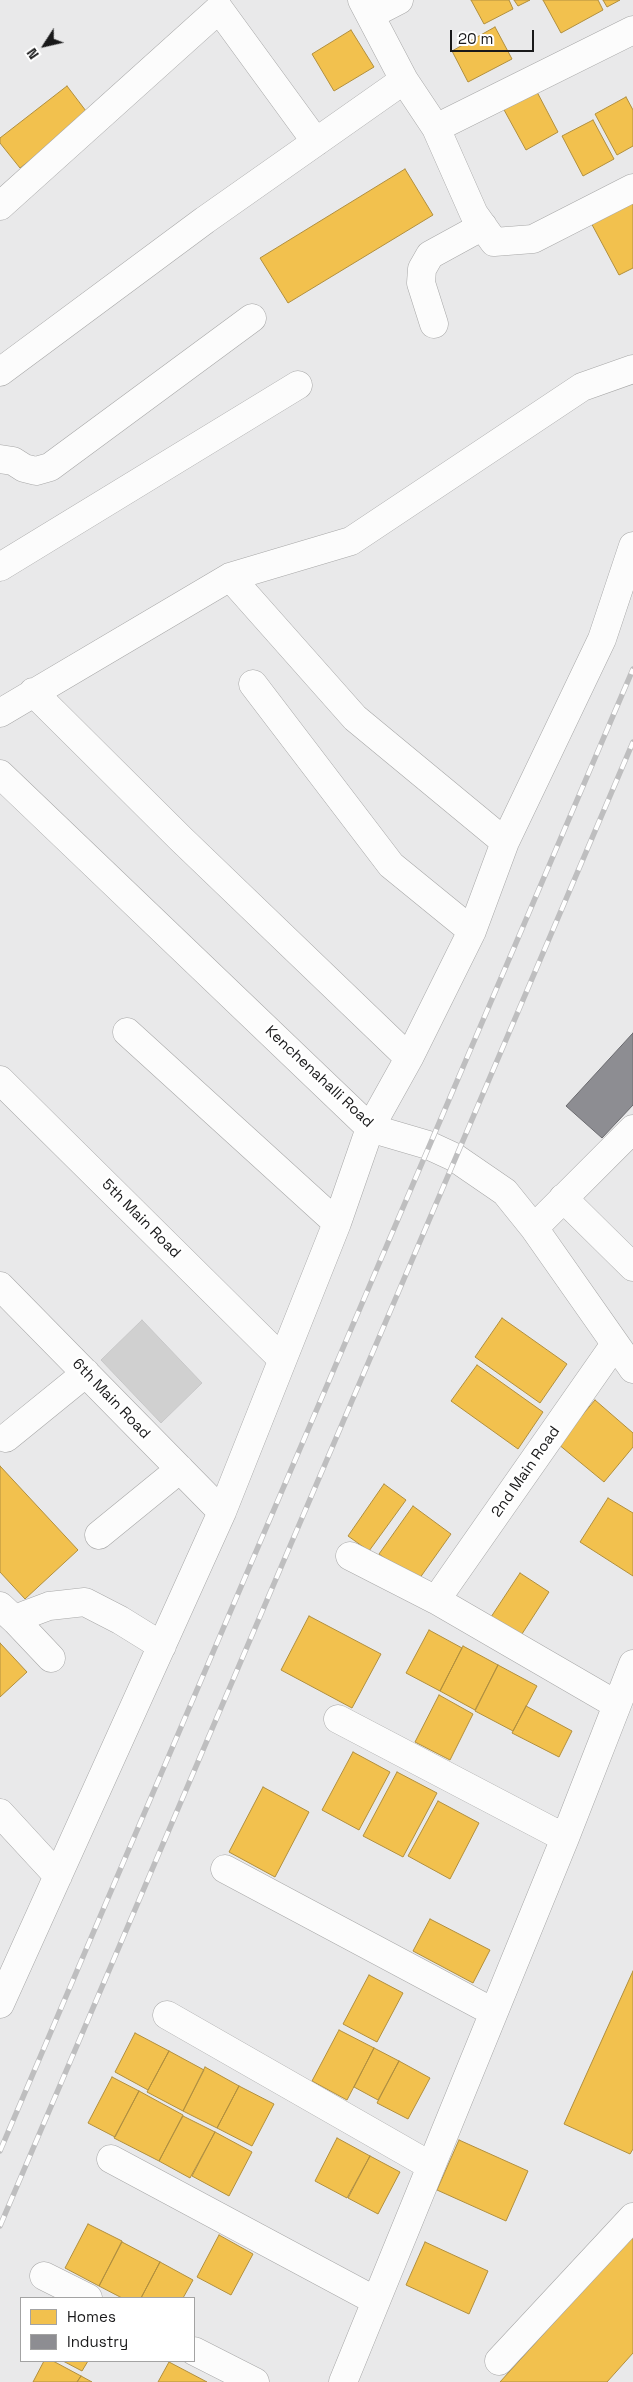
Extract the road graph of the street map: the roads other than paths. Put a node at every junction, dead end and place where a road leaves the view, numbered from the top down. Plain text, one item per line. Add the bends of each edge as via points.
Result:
1 (399, 0) edge
2 (366, 7) edge
3 (633, 30) edge
4 (404, 80) junction
5 (436, 128) junction
6 (316, 142) junction
7 (633, 188) edge
8 (0, 206) edge
9 (482, 226) junction
10 (252, 318) dead end
11 (434, 324) dead end
12 (633, 369) edge
13 (0, 372) edge
14 (298, 385) dead end
15 (0, 459) edge
16 (633, 546) edge
17 (0, 567) edge
18 (230, 577) junction
19 (253, 684) dead end
20 (33, 692) junction
21 (0, 713) edge
22 (0, 774) edge
23 (505, 842) junction
24 (472, 931) junction
25 (127, 1032) dead end
26 (409, 1058) junction
27 (0, 1080) edge
28 (370, 1128) junction
29 (633, 1129) edge
30 (563, 1198) junction
31 (337, 1223) junction
32 (534, 1228) junction
33 (633, 1267) edge
34 (0, 1286) edge
35 (615, 1344) junction
36 (282, 1359) junction
37 (633, 1369) edge
38 (86, 1373) junction
39 (6, 1438) dead end
40 (180, 1469) junction
41 (222, 1512) junction
42 (98, 1535) dead end
43 (350, 1556) dead end
44 (436, 1600) junction
45 (8, 1613) edge
46 (162, 1646) junction
47 (51, 1658) dead end
48 (633, 1664) edge
49 (617, 1705) junction
50 (338, 1719) dead end
51 (0, 1813) edge
52 (565, 1838) junction
53 (225, 1868) dead end
54 (58, 1876) junction
55 (1, 1997) edge
56 (493, 2012) junction
57 (167, 2014) dead end
58 (111, 2159) dead end
59 (431, 2166) junction
60 (633, 2217) edge
61 (44, 2276) dead end
62 (86, 2297) edge
63 (376, 2301) junction
64 (195, 2352) edge
65 (499, 2361) dead end
66 (255, 2382) edge
67 (343, 2382) edge

1 - 2 street
2 - 4 street
3 - 5 street
4 - 5 street
4 - 6 street
5 - 9 street
6 - 8 street via 219,9
6 - 13 street
7 - 9 street via 533,239 494,242
9 - 11 street via 430,255 422,268 421,283
10 - 15 street via 50,467 36,471
12 - 18 street via 582,387 351,541
14 - 17 street
16 - 23 street via 602,639
18 - 20 street
18 - 23 street via 355,718
19 - 24 street via 391,865
20 - 21 street
20 - 26 street via 180,839
22 - 28 street, Kenchenahalli Road
23 - 24 street
24 - 26 street
25 - 31 street
26 - 28 street
27 - 36 street, 5th Main Road
28 - 31 street
28 - 32 street, Kenchenahalli Road via 428,1144 454,1157 505,1192
29 - 30 street
30 - 32 street
30 - 33 street
31 - 36 street
32 - 35 street, Kenchenahalli Road
34 - 38 street, 6th Main Road
35 - 37 street, Kenchenahalli Road
35 - 44 street, 2nd Main Road
36 - 41 street
38 - 39 street
38 - 40 street, 6th Main Road
40 - 41 street, 6th Main Road
40 - 42 street
41 - 46 street
43 - 44 street
44 - 49 street
45 - 46 street via 25,1615 49,1606 85,1602
45 - 47 street
46 - 54 street
48 - 49 street
49 - 52 street
50 - 52 street
51 - 54 street
52 - 56 street
53 - 56 street
54 - 55 street
56 - 59 street
57 - 59 street
58 - 63 street
59 - 63 street
60 - 65 street
61 - 62 street
63 - 67 street
64 - 66 street

